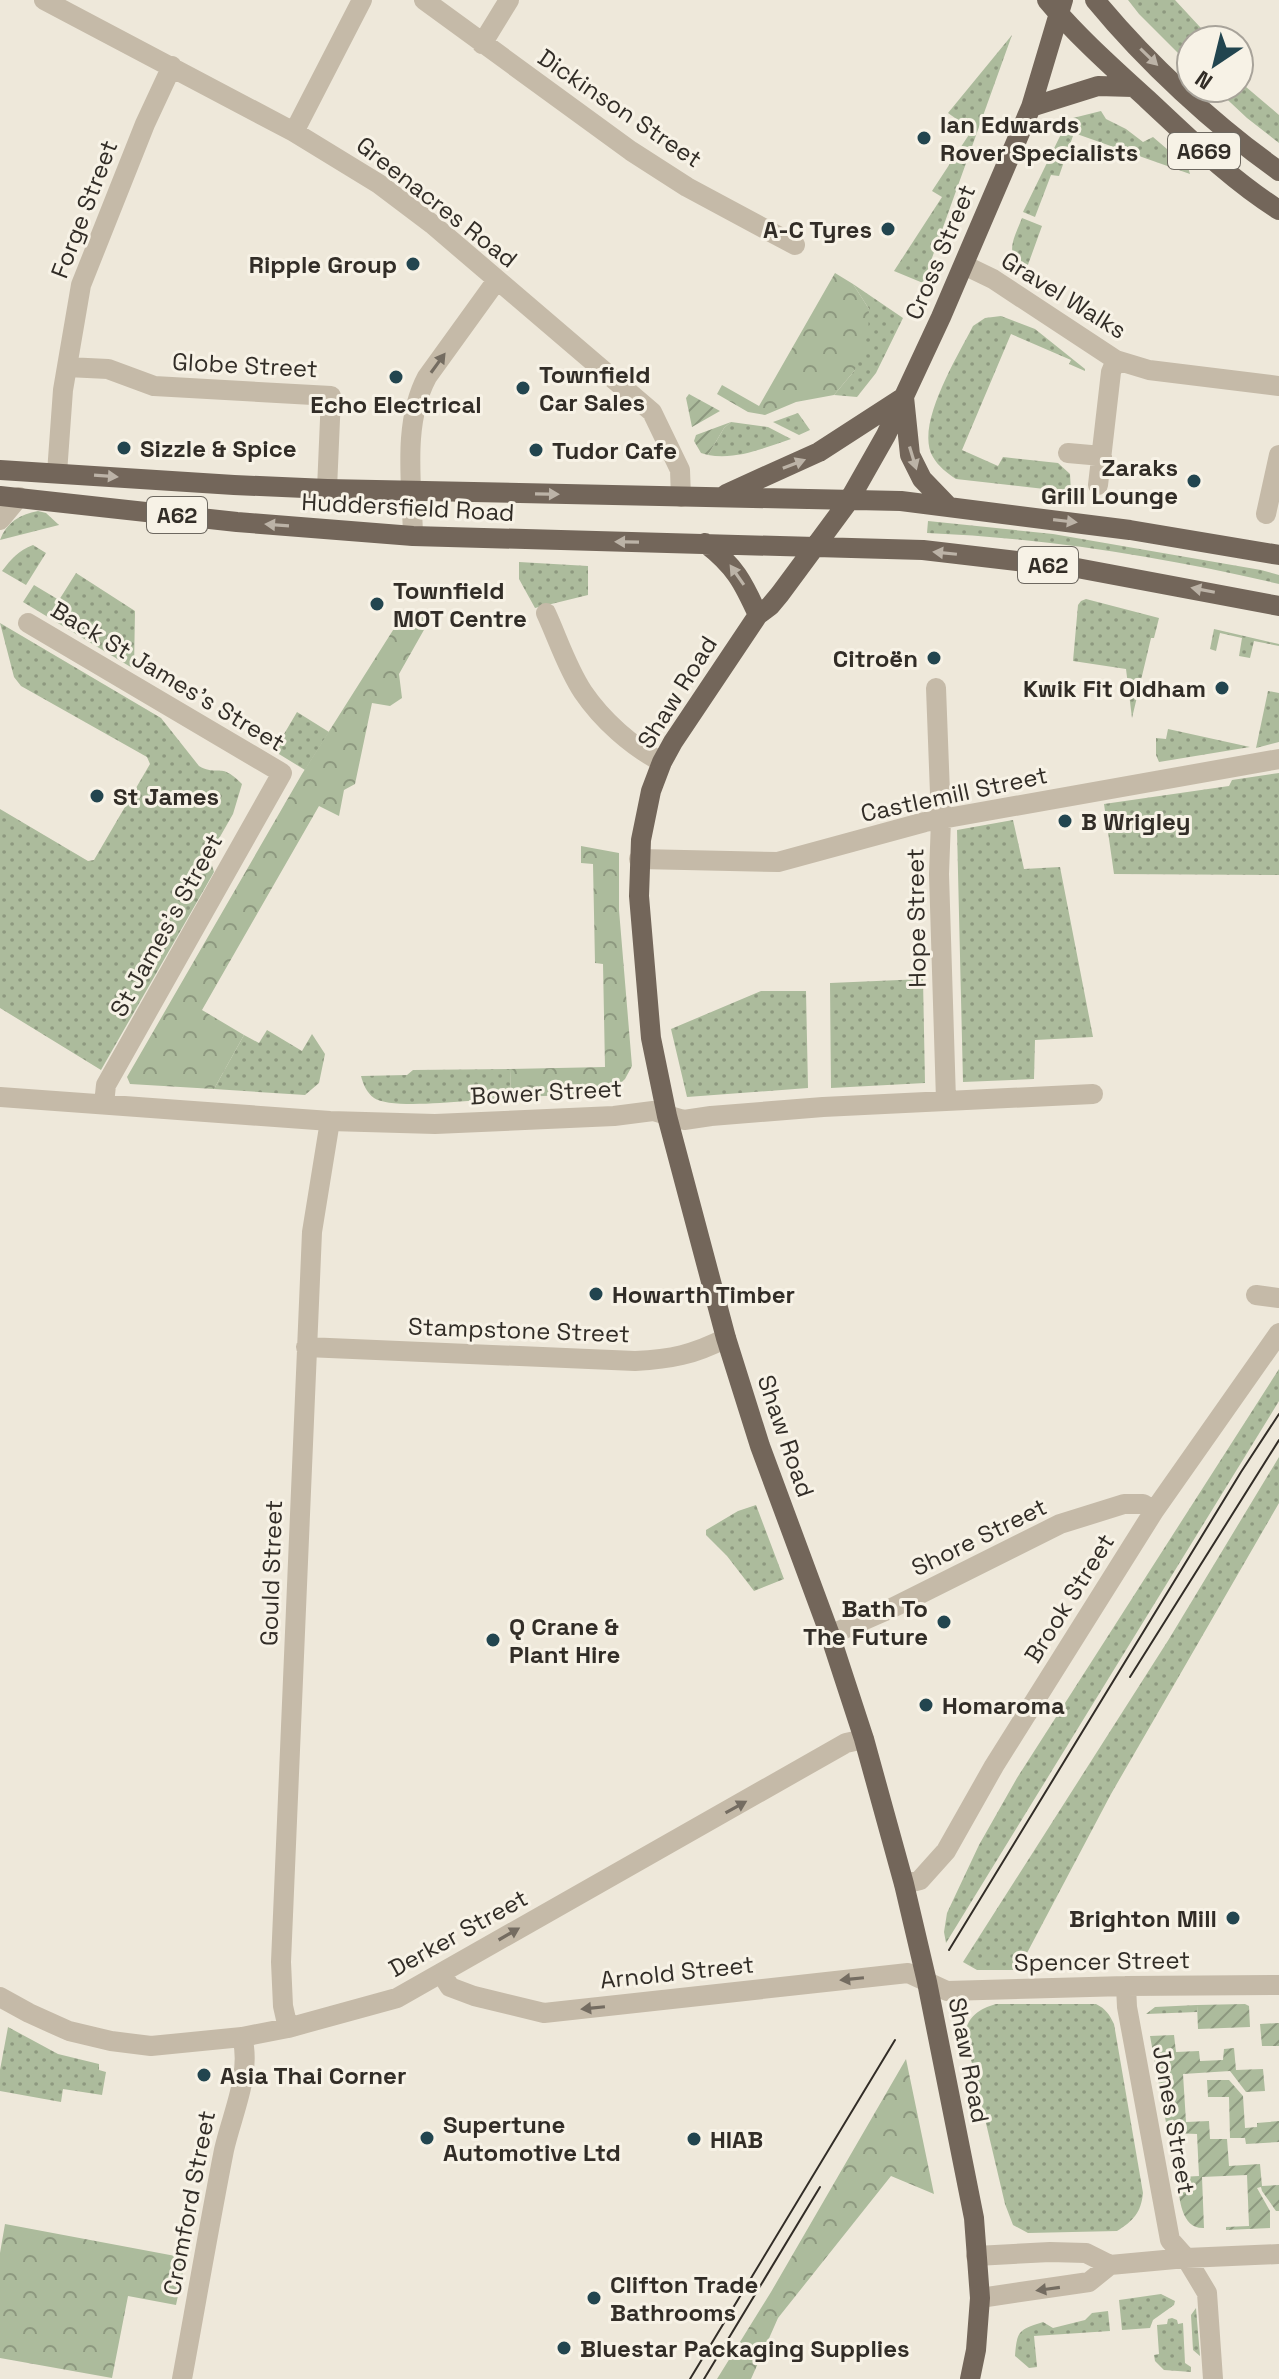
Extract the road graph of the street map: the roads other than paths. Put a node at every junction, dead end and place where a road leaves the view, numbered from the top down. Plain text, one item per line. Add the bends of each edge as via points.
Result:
1 (44, 0) edge
2 (362, 0) edge
3 (424, 0) edge
4 (509, 0) edge
5 (1095, 0) edge
6 (1056, 5) edge
7 (482, 44) junction
8 (172, 66) junction
9 (1133, 87) junction
10 (1031, 107) junction
11 (294, 132) junction
12 (1279, 171) edge
13 (1279, 210) edge
14 (795, 245) dead end
15 (964, 265) junction
16 (497, 280) junction
17 (1116, 360) junction
18 (67, 367) junction
19 (1279, 386) edge
20 (904, 397) junction
21 (1068, 453) dead end
22 (1279, 455) edge
23 (1102, 456) junction
24 (0, 470) edge
25 (57, 473) junction
26 (1098, 485) dead end
27 (327, 489) junction
28 (413, 491) junction
29 (9, 496) edge
30 (723, 496) junction
31 (681, 497) junction
32 (848, 502) junction
33 (949, 507) junction
34 (1266, 514) dead end
35 (0, 520) edge
36 (413, 536) junction
37 (705, 543) junction
38 (815, 547) junction
39 (1279, 555) edge
40 (1279, 606) edge
41 (546, 613) dead end
42 (758, 615) junction
43 (28, 623) dead end
44 (936, 688) dead end
45 (1279, 759) edge
46 (662, 762) junction
47 (282, 773) joint
48 (941, 820) junction
49 (639, 859) junction
50 (1093, 1094) dead end
51 (0, 1097) edge
52 (946, 1100) junction
53 (104, 1104) junction
54 (667, 1116) junction
55 (330, 1121) junction
56 (1256, 1295) dead end
57 (1279, 1298) edge
58 (1279, 1333) edge
59 (726, 1338) junction
60 (306, 1347) junction
61 (1154, 1511) junction
62 (830, 1635) junction
63 (864, 1739) junction
64 (904, 1884) junction
65 (441, 1973) junction
66 (927, 1982) junction
67 (1279, 1985) edge
68 (1126, 1986) junction
69 (0, 1997) edge
70 (288, 2028) junction
71 (242, 2037) junction
72 (1279, 2254) edge
73 (976, 2256) junction
74 (1186, 2258) junction
75 (1110, 2265) junction
76 (980, 2298) junction
77 (182, 2379) edge
78 (970, 2379) edge
79 (1213, 2379) edge

1 - 8 street, Greenacres Road
2 - 11 street
3 - 7 street, Dickinson Street
4 - 7 street
5 -> 12 main road, A669 via 1198,105
6 - 9 main road, A669
6 - 10 main road, Cross Street
7 - 14 street, Dickinson Street via 687,187
8 - 11 street, Greenacres Road
8 - 18 street, Forge Street via 81,285
9 - 10 main road via 1098,86
9 - 13 main road, A669 via 1243,185
10 - 15 main road, Cross Street
11 - 16 street, Greenacres Road via 379,184
15 - 17 street, Gravel Walks
15 - 20 main road, Cross Street
28 -> 16 street via 412,441 419,393
16 - 31 street, Greenacres Road via 652,412 680,470
17 - 19 street, Gravel Walks via 1149,370
17 - 23 street
18 - 25 street, Forge Street
18 - 27 street, Globe Street via 108,369 154,386 331,396
30 -> 20 main road via 819,452
20 - 32 main road, Cross Street
20 -> 33 main road via 910,455 922,479
21 - 23 street
22 - 34 street
23 - 26 street
24 - 25 main road, Huddersfield Road / A62
25 -> 27 main road, Huddersfield Road / A62
27 - 28 main road, Huddersfield Road / A62
28 -> 31 main road, Huddersfield Road / A62
28 - 36 street
29 - 35 street
36 -> 29 main road, Huddersfield Road / A62
30 - 31 main road, Huddersfield Road / A62
30 - 32 main road, Huddersfield Road / A62
32 - 33 main road, A62
32 - 38 main road, Cross Street
33 -> 39 main road, A62
37 -> 36 main road, Huddersfield Road / A62
37 - 38 main road, Huddersfield Road / A62
42 -> 37 main road via 741,578
40 -> 38 main road, A62 via 1077,568 913,549
38 - 42 main road, Shaw Road
41 - 46 street via 570,668 597,711 642,752
42 - 46 main road, Shaw Road
43 - 47 street, Back St James's Street
44 - 48 street, Hope Street
45 - 48 street, Castlemill Street
46 - 49 main road, Shaw Road via 651,791
47 - 53 street, St James's Street via 106,1085
48 - 49 street, Castlemill Street via 778,862
48 - 52 street, Hope Street
49 - 54 main road, Shaw Road via 651,1038
50 - 52 street, Bower Street
51 - 53 street, Bower Street
52 - 54 street, Bower Street via 684,1120
53 - 55 street, Bower Street
54 - 55 street, Bower Street via 653,1111 435,1124
54 - 59 main road, Shaw Road
55 - 60 street, Gould Street via 312,1232
56 - 57 street
58 - 61 street, Brook Street
59 - 60 street, Stampstone Street via 672,1359 635,1361
59 - 62 main road, Shaw Road
60 - 70 street, Gould Street via 281,1962
61 - 62 street, Shore Street via 1143,1504 1124,1504 1060,1524
61 - 64 street, Brook Street via 946,1851 920,1880
62 - 63 main road, Shaw Road
63 - 64 main road, Shaw Road
65 -> 63 street, Derker Street via 846,1743
64 - 66 main road, Shaw Road
66 -> 65 street, Arnold Street via 908,1973 544,2013 450,1987
65 - 70 street, Derker Street via 397,1998
66 - 68 street, Spencer Street via 947,1991
66 - 73 main road, Shaw Road via 974,2218
67 - 68 street, Spencer Street
68 - 74 street, Jones Street via 1170,2240
69 - 71 street, Derker Street via 69,2031 111,2041 151,2046
70 - 71 street, Derker Street
71 - 77 street, Cromford Street via 246,2053
72 - 74 street
73 - 75 street via 1086,2253
73 - 76 main road, Shaw Road
74 - 75 street
74 - 79 street, Jones Street via 1207,2293
75 -> 76 street via 1089,2282
76 - 78 main road, Shaw Road

